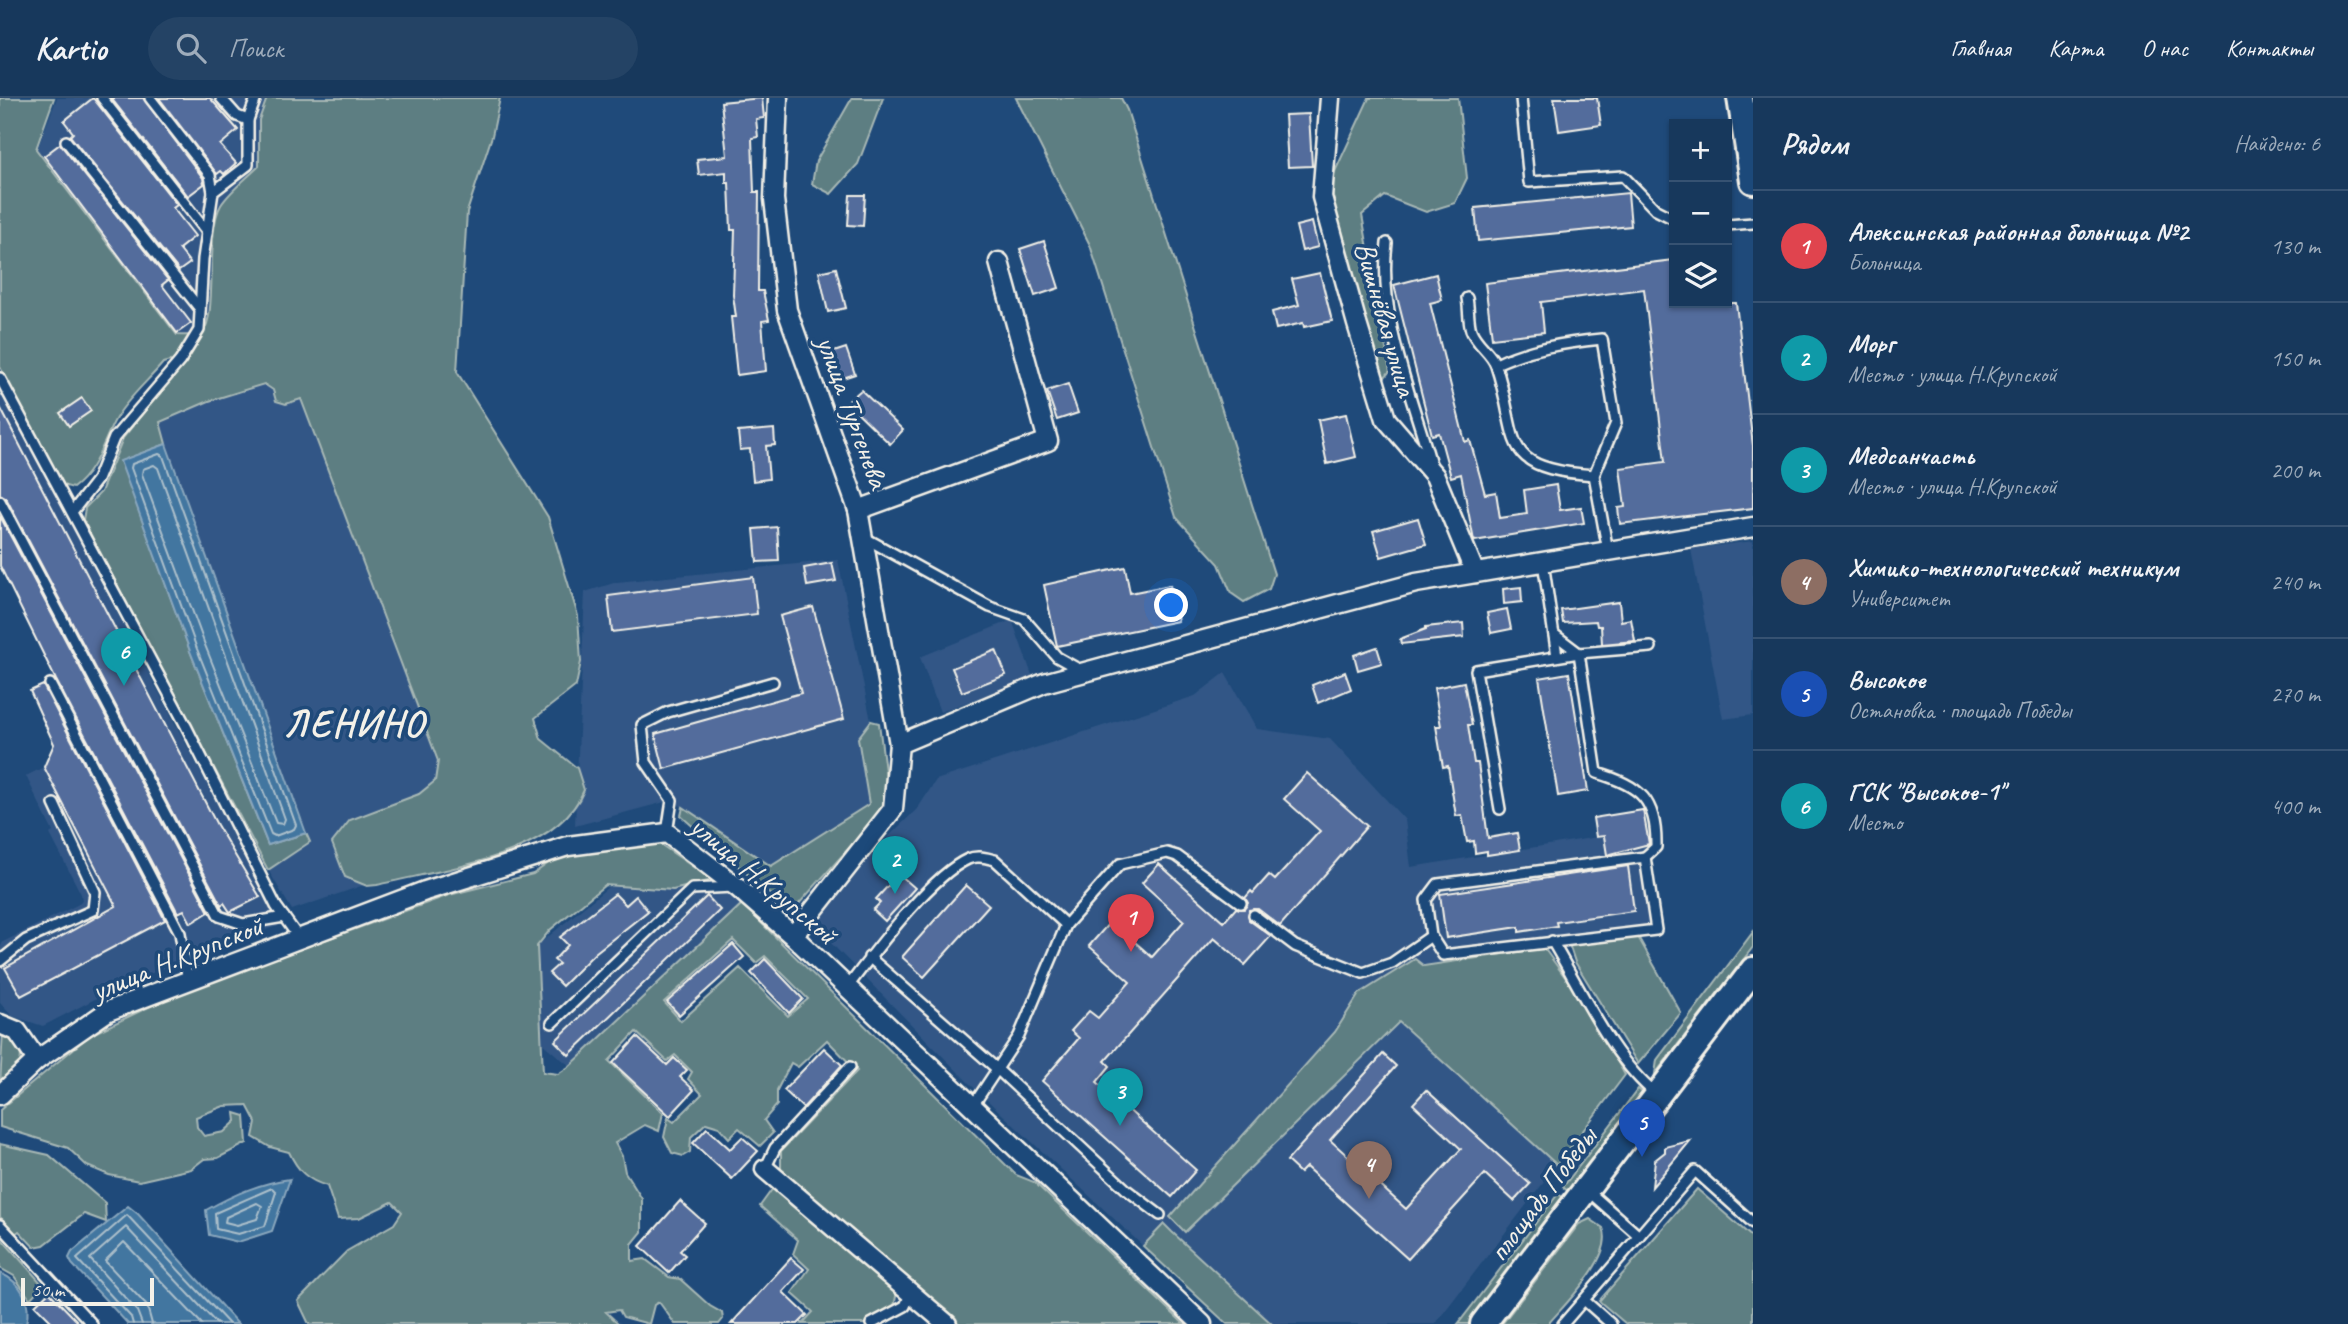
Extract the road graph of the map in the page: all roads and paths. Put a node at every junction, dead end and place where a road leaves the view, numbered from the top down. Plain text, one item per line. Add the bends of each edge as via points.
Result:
1 (103, 98) edge
2 (150, 98) edge
3 (221, 98) edge
4 (256, 98) edge
5 (778, 98) edge
6 (1330, 98) edge
7 (1521, 98) edge
8 (1740, 98) edge
9 (248, 120) junction
10 (66, 141) dead end
11 (1753, 181) edge
12 (213, 192) junction
13 (1669, 216) edge
14 (1753, 223) edge
15 (1732, 225) edge
16 (207, 232) junction
17 (1387, 243) dead end
18 (999, 262) dead end
19 (1467, 298) dead end
20 (200, 309) junction
21 (1496, 363) junction
22 (0, 379) edge
23 (1594, 475) junction
24 (1435, 476) junction
25 (0, 501) edge
26 (859, 510) junction
27 (72, 512) junction
28 (1753, 527) edge
29 (863, 538) junction
30 (1608, 551) junction
31 (1543, 562) junction
32 (1475, 573) junction
33 (1554, 634) junction
34 (1651, 647) dead end
35 (1579, 653) junction
36 (1558, 656) junction
37 (1083, 672) junction
38 (773, 682) dead end
39 (50, 684) dead end
40 (900, 744) junction
41 (54, 804) dead end
42 (1500, 810) dead end
43 (667, 833) junction
44 (1645, 857) junction
45 (737, 887) junction
46 (1241, 903) dead end
47 (1255, 915) dead end
48 (284, 917) junction
49 (1066, 925) junction
50 (793, 936) junction
51 (1430, 936) junction
52 (299, 938) junction
53 (1552, 941) junction
54 (869, 957) junction
55 (0, 961) edge
56 (1753, 970) edge
57 (188, 981) junction
58 (846, 989) junction
59 (552, 1023) dead end
60 (0, 1024) edge
61 (37, 1060) junction
62 (850, 1067) dead end
63 (997, 1069) junction
64 (0, 1095) edge
65 (1657, 1095) junction
66 (972, 1107) junction
67 (765, 1169) joint
68 (1586, 1189) junction
69 (1160, 1214) dead end
70 (1753, 1223) edge
71 (0, 1225) edge
72 (1639, 1236) junction
73 (910, 1296) junction
74 (1584, 1300) junction
75 (92, 1324) edge
76 (871, 1324) edge
77 (947, 1324) edge
78 (1202, 1324) edge
79 (1483, 1324) edge
80 (1563, 1324) edge
81 (1611, 1324) edge

1 - 16 lane
2 - 12 lane via 211,175
3 - 9 lane via 237,116
4 - 9 lane
5 - 26 street, улица Тургенева via 774,199 787,310
6 - 24 street, Вишнёвая улица via 1322,197 1336,248 1386,419
7 - 13 lane via 1529,182 1623,176 1656,210
8 - 11 street
9 - 12 lane via 248,165
10 - 20 lane
12 - 16 lane
14 - 15 lane
16 - 20 lane
17 - 24 lane via 1383,275 1387,310
18 - 26 street via 1048,441
19 - 21 lane via 1472,332
20 - 27 lane via 199,330 180,361 114,438 97,480
21 - 23 lane via 1508,426 1527,461 1554,472
21 - 23 lane via 1555,344 1602,339 1616,423
22 - 27 lane
23 - 30 lane
24 - 32 street, Вишнёвая улица
25 - 48 lane via 219,916 243,924
26 - 29 street, улица Тургенева
27 - 48 lane
28 - 30 street
29 - 37 lane via 990,607 1024,619 1056,657
29 - 40 street, улица Тургенева
30 - 31 street
31 - 32 street
31 - 33 lane
32 - 37 street via 1416,583
33 - 35 lane
33 - 36 lane
34 - 35 lane
35 - 36 lane
35 - 44 lane via 1597,773 1636,788 1657,821 1656,847
36 - 42 lane via 1476,670
37 - 40 street via 1044,683
38 - 43 lane via 668,712 642,725 646,762 672,800
39 - 57 lane via 180,933
40 - 50 street, улица Тургенева via 893,810
41 - 55 lane via 95,892 93,910 26,940
43 - 45 street, улица Н.Крупской
43 - 52 street, улица Н.Крупской via 568,846 425,891
44 - 51 lane via 1438,884 1426,900
44 - 53 lane via 1656,930
45 - 50 street, улица Н.Крупской
45 - 59 lane via 692,888
46 - 49 lane via 1167,853 1120,864
47 - 51 lane via 1295,946 1363,974 1392,963
48 - 52 lane
49 - 54 lane via 995,860 981,856 948,873
49 - 63 lane via 1019,1036
50 - 58 street, улица Н.Крупской
51 - 53 lane via 1443,954
52 - 57 street, улица Н.Крупской
53 - 65 lane via 1637,1079
54 - 58 lane
54 - 63 lane
56 - 65 street, площадь Победы
57 - 61 street, улица Н.Крупской via 108,1011
58 - 66 street, улица Н.Крупской
60 - 61 street via 16,1031
61 - 64 street, улица Н.Крупской
62 - 67 lane via 775,1148
63 - 66 lane
63 - 69 lane via 1127,1190
65 - 68 street, площадь Победы
66 - 78 street, улица Н.Крупской
67 - 73 street
68 - 72 lane
68 - 79 street, площадь Победы
70 - 72 lane via 1695,1171
71 - 75 lane
72 - 74 lane
73 - 76 lane via 905,1306
73 - 77 street
74 - 80 lane
74 - 81 lane

